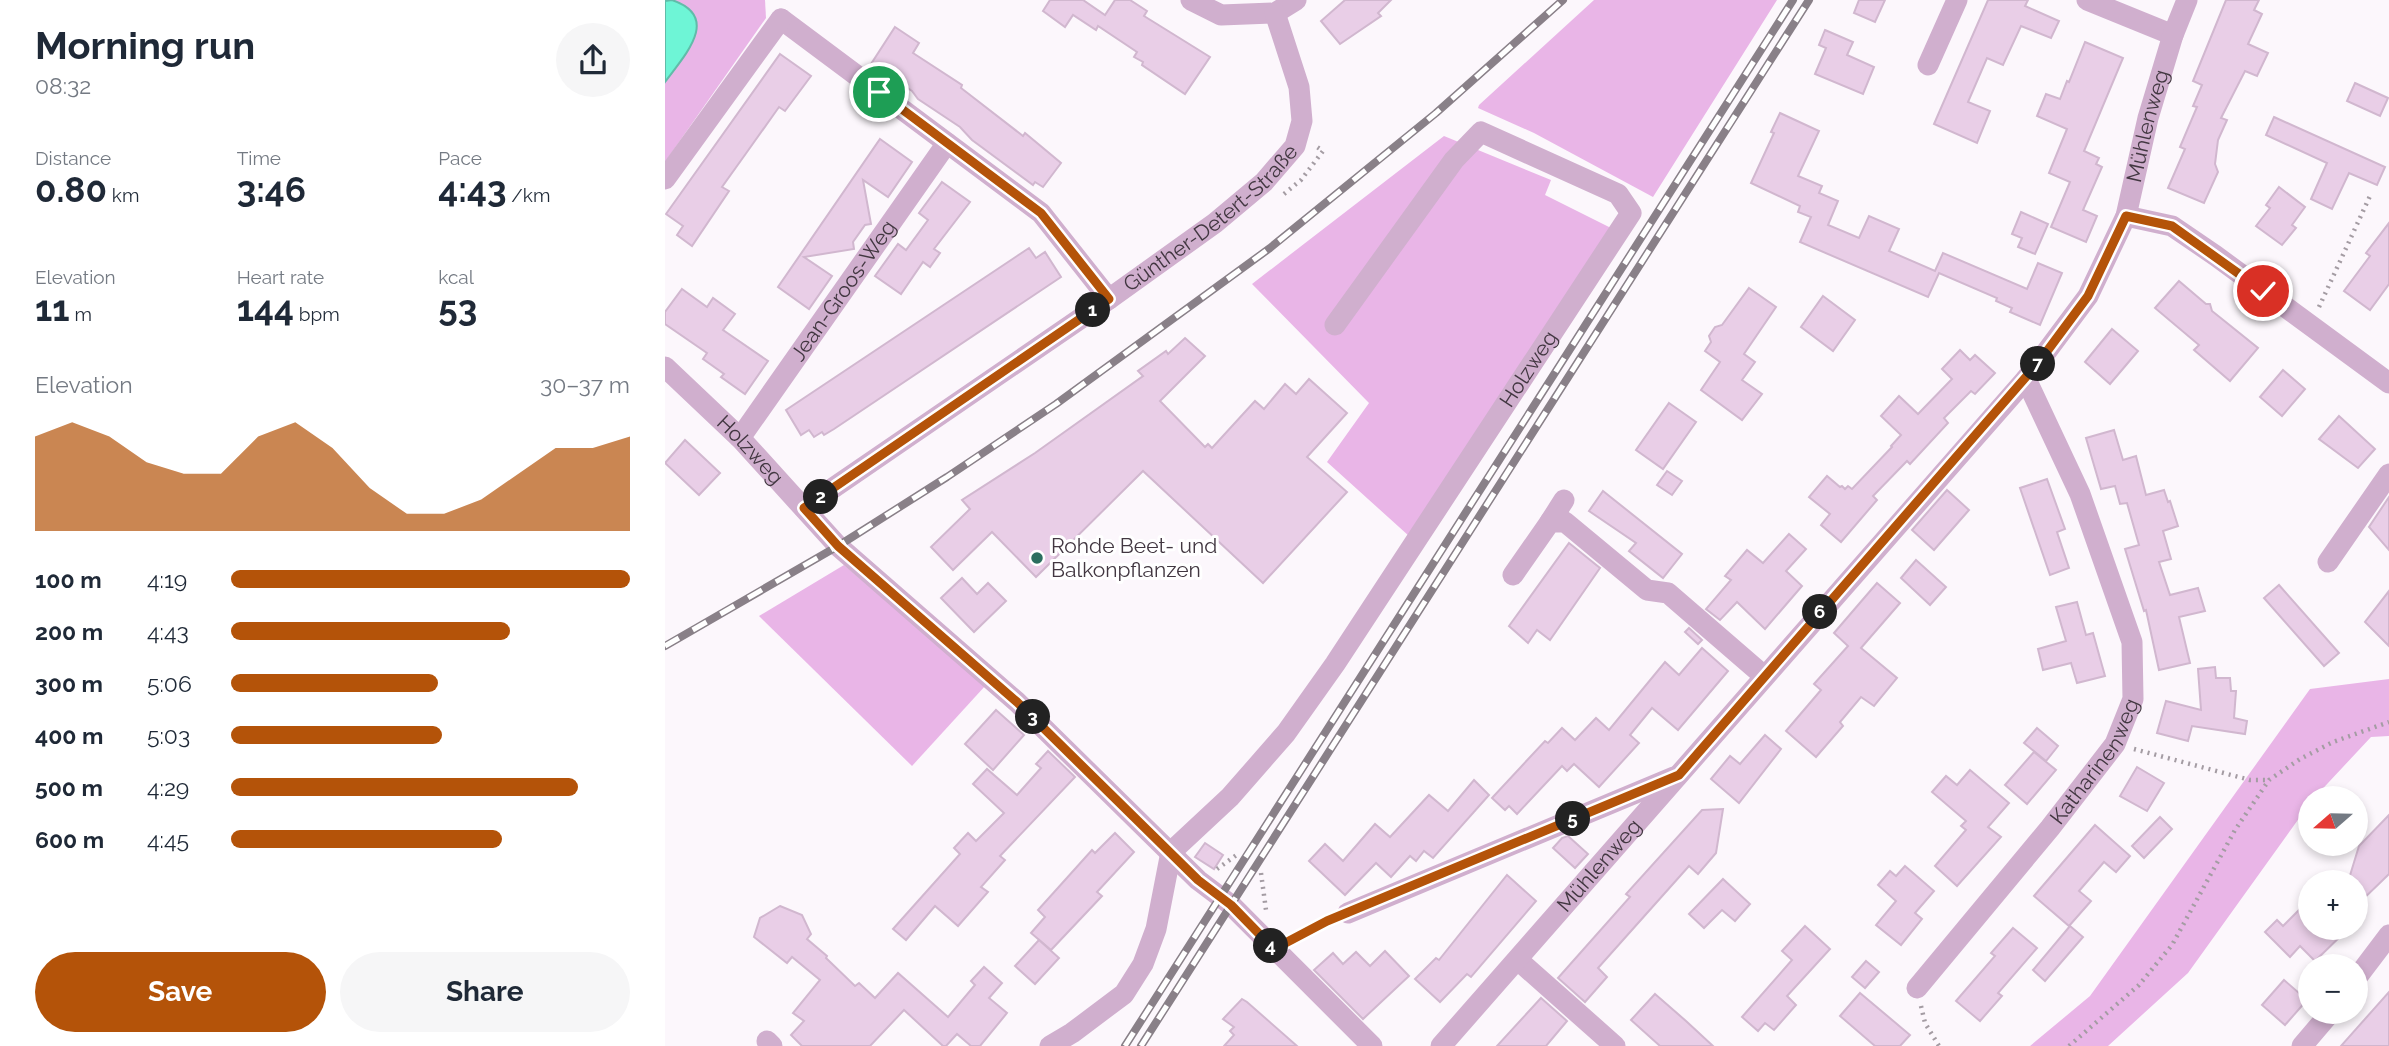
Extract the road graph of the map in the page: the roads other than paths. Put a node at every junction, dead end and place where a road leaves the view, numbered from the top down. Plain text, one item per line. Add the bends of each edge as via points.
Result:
1 (1191, 0) edge
2 (1296, 0) edge
3 (1957, 0) edge
4 (2087, 0) edge
5 (2187, 0) edge
6 (781, 9) edge
7 (1275, 13) junction
8 (2172, 36) junction
9 (1928, 65) dead end
10 (947, 143) junction
11 (665, 179) edge
12 (2126, 216) junction
13 (1109, 299) junction
14 (1335, 325) dead end
15 (665, 367) edge
16 (2025, 379) junction
17 (2389, 383) edge
18 (740, 438) junction
19 (2389, 474) edge
20 (1564, 500) dead end
21 (804, 508) junction
22 (1549, 522) junction
23 (2327, 562) dead end
24 (1513, 575) dead end
25 (1764, 676) junction
26 (1679, 775) junction
27 (1171, 852) junction
28 (1348, 913) road end
29 (2389, 935) edge
30 (1518, 960) junction
31 (2368, 963) edge
32 (1917, 988) road end
33 (2321, 1024) edge
34 (1050, 1046) edge
35 (1372, 1046) edge
36 (1441, 1046) edge
37 (1615, 1046) edge
38 (2302, 1046) edge

1 - 7 street via 1220,15
2 - 7 street
3 - 9 street
4 - 8 street
5 - 8 street, Mühlenweg
6 - 10 street
6 - 11 street
7 - 13 street, Günther-Detert-Straße via 1302,106 1300,134 1294,146 1264,182 1235,206
8 - 12 street, Mühlenweg
10 - 13 street via 1041,213
10 - 18 street, Jean-Groos-Weg
12 - 16 street, Mühlenweg via 2088,296
12 - 17 street via 2172,226
13 - 21 street, Günther-Detert-Straße
14 - 27 street, Holzweg via 1454,160 1481,131 1618,194 1631,213 1286,733 1230,797
15 - 18 street, Holzweg
16 - 25 street, Mühlenweg
16 - 32 street, Katharinenweg via 2080,494 2132,642 2133,699 2115,744
18 - 21 street, Holzweg
19 - 23 street
20 - 22 street
21 - 27 street, Holzweg via 838,546 1017,702
22 - 24 street
22 - 25 street via 1565,522 1647,590 1668,593
25 - 26 street, Mühlenweg
26 - 28 street
26 - 30 street, Mühlenweg
27 - 34 street via 1156,929 1143,964 1124,994
27 - 35 street, Holzweg via 1231,905
29 - 31 street
30 - 36 street, Mühlenweg
30 - 37 street
33 - 38 street

